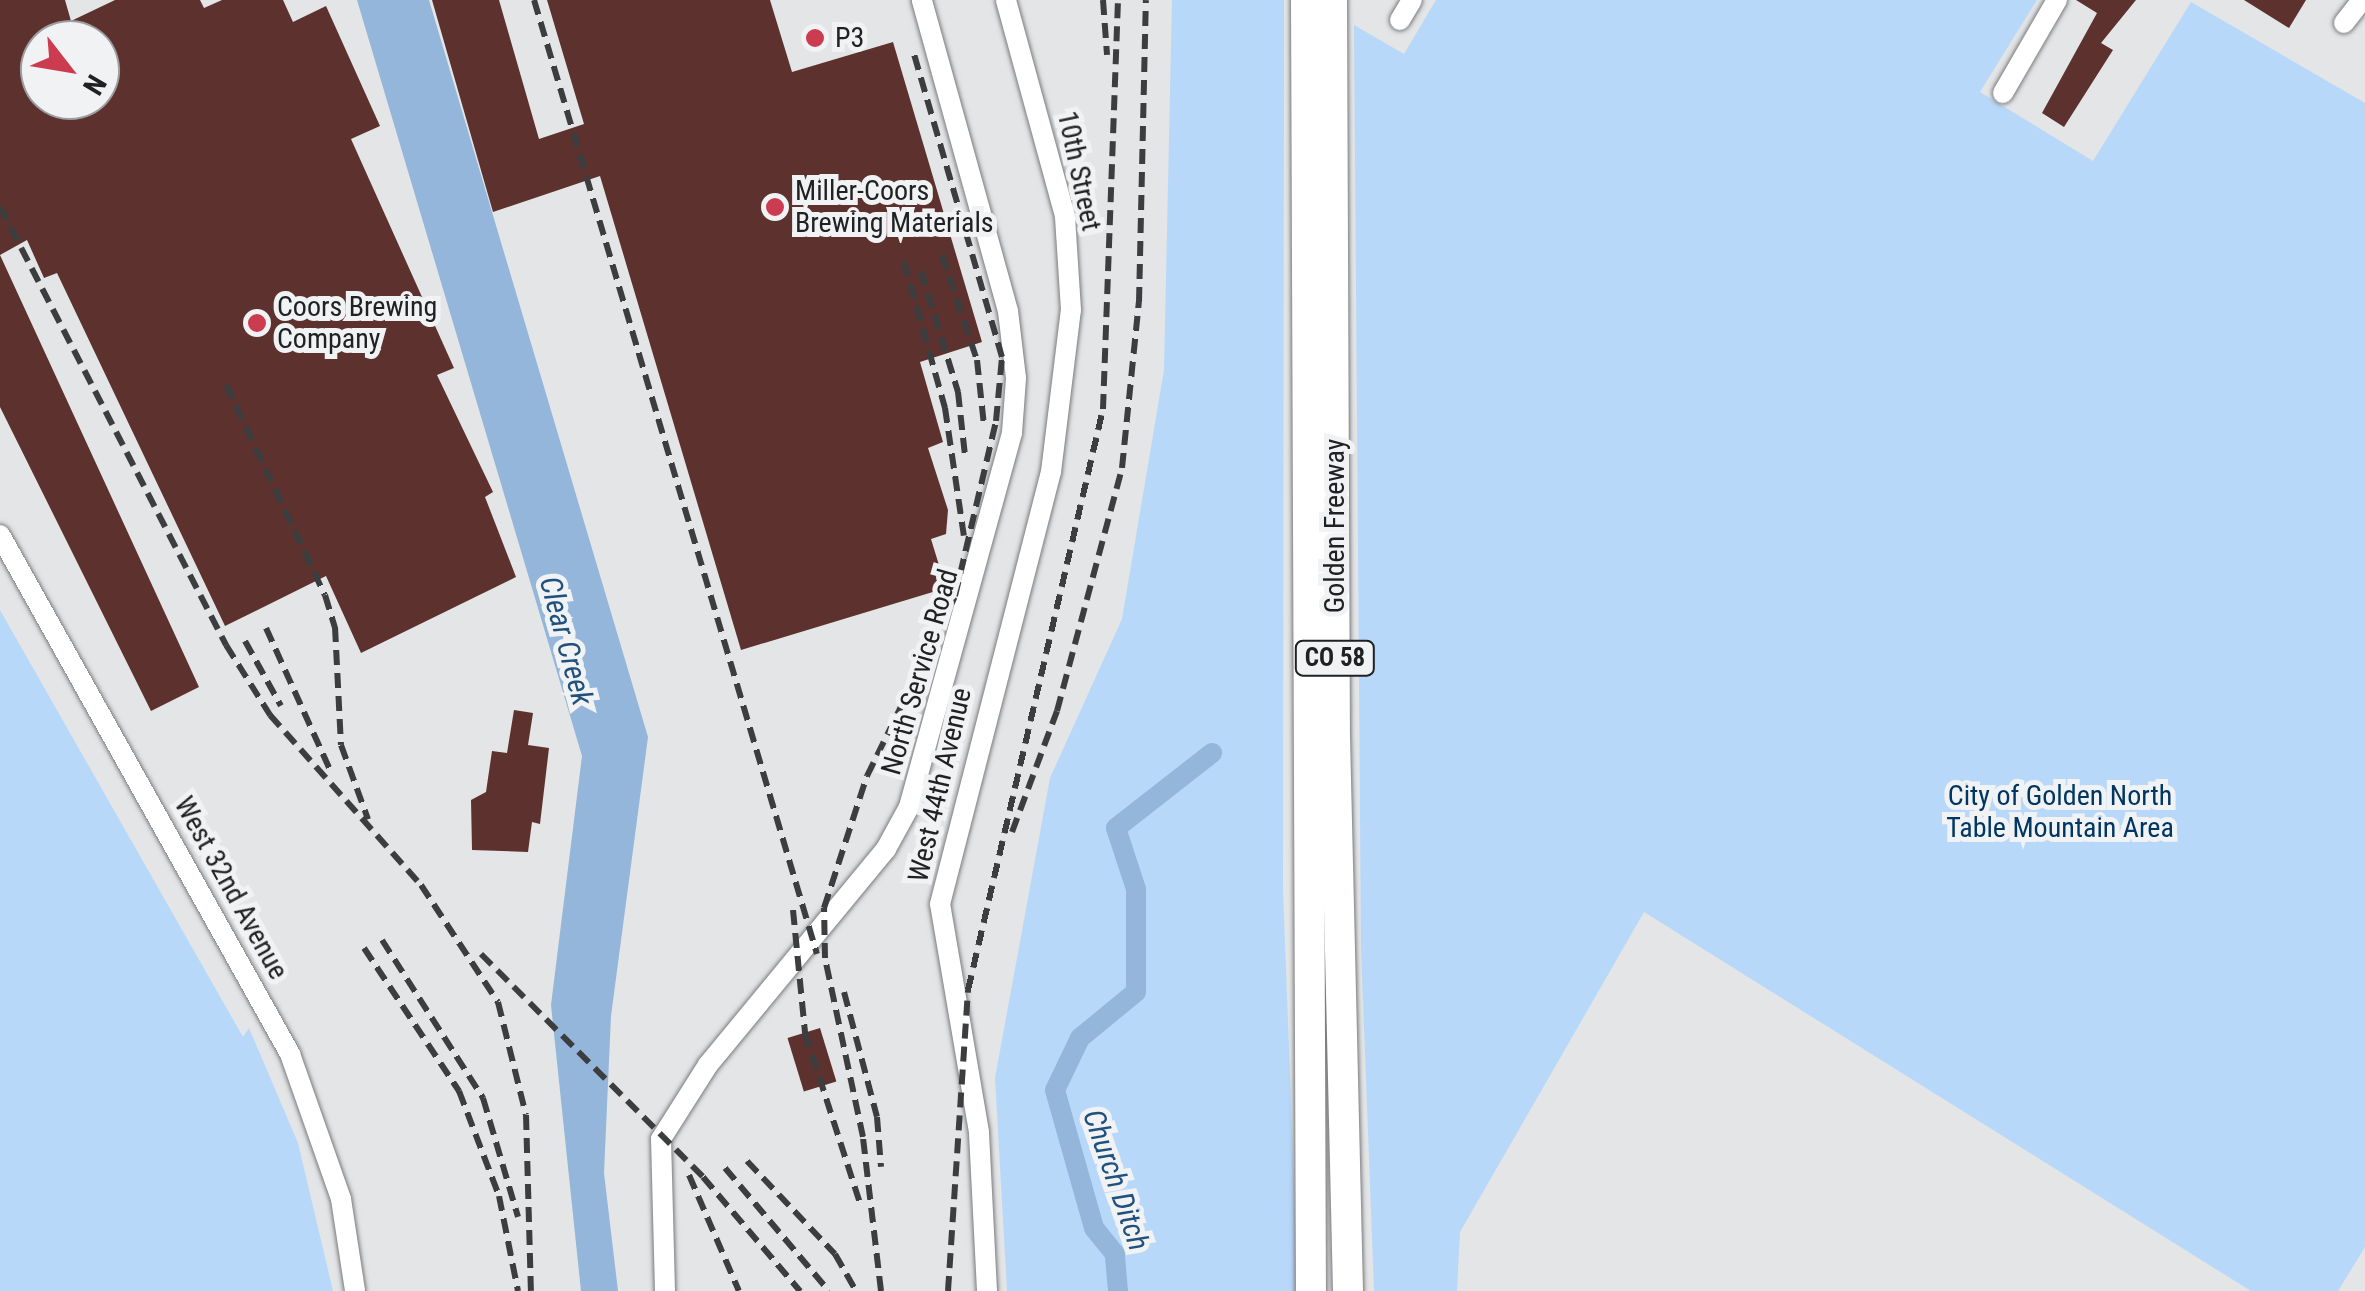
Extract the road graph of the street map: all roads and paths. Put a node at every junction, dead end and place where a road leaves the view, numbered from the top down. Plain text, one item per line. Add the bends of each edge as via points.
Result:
1 (922, 0) edge
2 (1006, 0) edge
3 (1306, 0) edge
4 (1412, 0) edge
5 (2058, 0) edge
6 (2362, 0) edge
7 (1333, 9) edge
8 (1400, 20) dead end
9 (2344, 24) dead end
10 (2004, 93) dead end
11 (1069, 357) joint
12 (0, 535) edge
13 (355, 1291) edge
14 (665, 1291) edge
15 (987, 1291) edge
16 (1311, 1291) edge
17 (1348, 1291) edge

1 - 14 street, North Service Road via 1008,310 1016,378 1012,433 910,806 886,849 708,1065 661,1139
2 - 11 street, 10th Street via 1065,216
3 - 16 highway, Golden Freeway / CO 58
4 - 8 street
5 - 10 street
6 - 9 street
7 - 17 highway, Golden Freeway / CO 58 via 1335,736
11 - 15 street, West 44th Avenue via 1050,472 940,904 978,1132
12 - 13 street, West 32nd Avenue via 290,1054 341,1199

